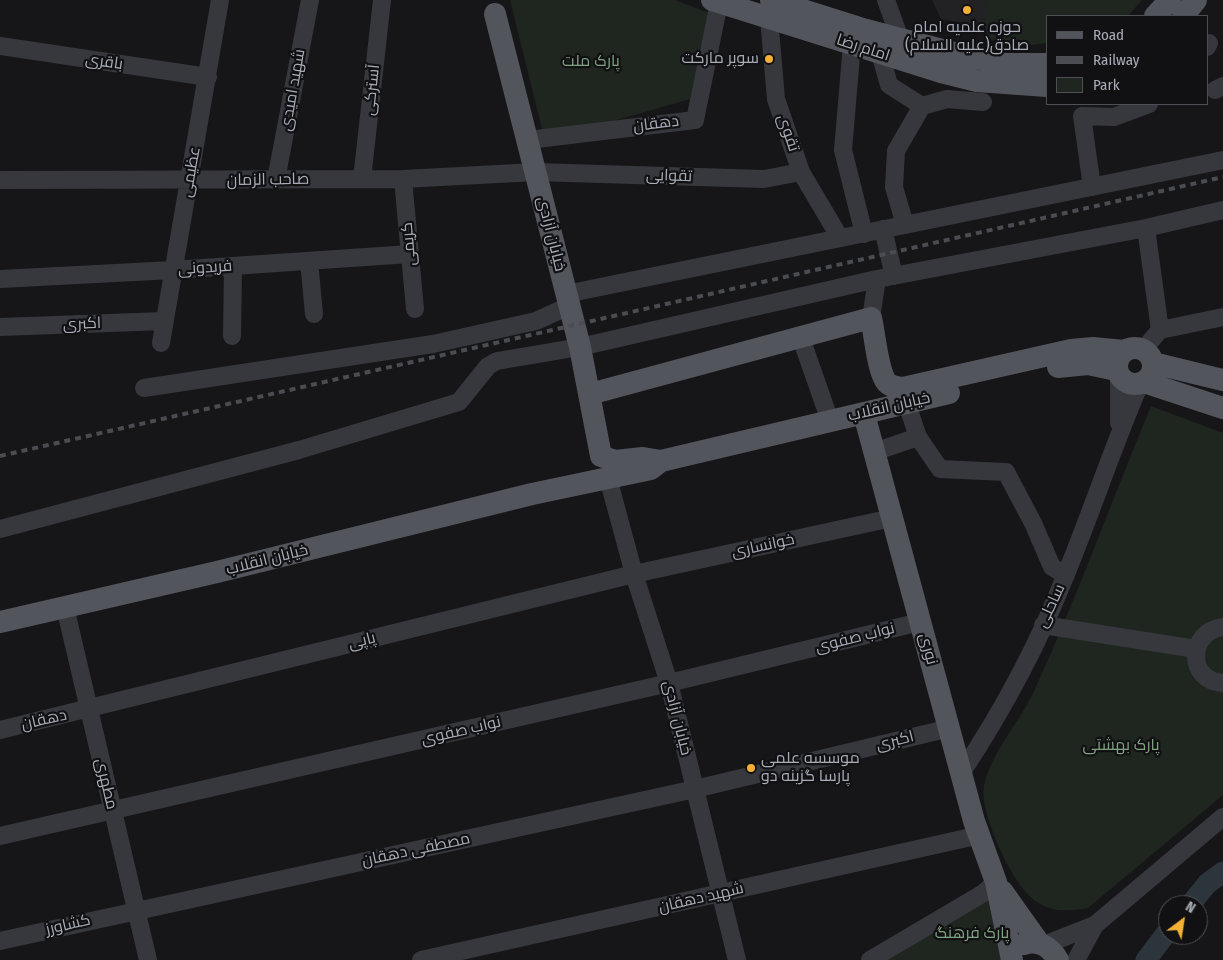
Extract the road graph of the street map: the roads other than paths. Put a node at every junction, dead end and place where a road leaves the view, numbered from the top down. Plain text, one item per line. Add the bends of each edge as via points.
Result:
1 (220, 0) edge
2 (310, 0) edge
3 (382, 0) edge
4 (886, 0) edge
5 (1170, 0) edge
6 (1196, 0) edge
7 (716, 1) edge
8 (492, 4) edge
9 (770, 9) edge
10 (1156, 15) edge
11 (1184, 15) edge
12 (900, 39) junction
13 (852, 44) junction
14 (0, 46) edge
15 (880, 53) junction
16 (1046, 64) edge
17 (208, 77) junction
18 (1046, 86) edge
19 (983, 102) dead end
20 (1146, 105) edge
21 (922, 106) junction
22 (528, 140) junction
23 (1223, 160) edge
24 (536, 172) junction
25 (801, 172) junction
26 (362, 179) junction
27 (403, 179) junction
28 (0, 180) edge
29 (276, 180) junction
30 (190, 181) junction
31 (1092, 187) junction
32 (1223, 210) edge
33 (905, 225) junction
34 (1146, 228) junction
35 (883, 230) junction
36 (864, 234) junction
37 (840, 238) junction
38 (410, 254) junction
39 (309, 261) junction
40 (233, 266) junction
41 (174, 270) junction
42 (886, 277) junction
43 (0, 279) edge
44 (567, 300) junction
45 (415, 309) dead end
46 (314, 314) dead end
47 (1223, 317) edge
48 (871, 318) junction
49 (164, 321) junction
50 (0, 326) edge
51 (1160, 330) junction
52 (232, 336) dead end
53 (800, 338) junction
54 (160, 343) dead end
55 (580, 347) junction
56 (1134, 368) junction
57 (1216, 377) edge
58 (144, 388) dead end
59 (590, 394) junction
60 (905, 396) junction
61 (1223, 408) edge
62 (864, 414) junction
63 (830, 421) junction
64 (918, 437) junction
65 (874, 452) junction
66 (601, 456) junction
67 (661, 461) junction
68 (608, 478) junction
69 (532, 494) junction
70 (892, 518) junction
71 (0, 529) edge
72 (634, 574) junction
73 (1066, 575) junction
74 (65, 607) junction
75 (0, 622) edge
76 (920, 622) junction
77 (1043, 625) junction
78 (1223, 627) edge
79 (1196, 650) junction
80 (669, 683) junction
81 (1223, 683) edge
82 (89, 709) junction
83 (950, 728) junction
84 (0, 730) edge
85 (962, 772) junction
86 (695, 790) junction
87 (113, 810) junction
88 (1223, 818) edge
89 (980, 835) junction
90 (0, 836) edge
91 (996, 882) junction
92 (720, 893) junction
93 (136, 910) junction
94 (1095, 925) junction
95 (0, 941) edge
96 (1047, 950) edge
97 (148, 960) edge
98 (421, 960) edge
99 (737, 960) edge
100 (870, 960) edge
101 (1012, 960) edge
102 (1076, 960) edge

1 - 17 street, عظیمی
2 - 29 street, شهید امیدی
3 - 26 street, آسترکی
4 - 12 street
5 - 10 main road
6 - 11 main road
7 - 9 main road, امام رضا
7 - 22 street, دهقان via 695,120
8 - 22 main road, خیابان آزادی
9 - 12 main road, امام رضا
9 - 13 main road, امام رضا
9 - 25 street, تقوی via 776,99
12 - 16 main road, امام رضا via 1005,64
13 - 15 main road, امام رضا
13 - 36 street via 843,150
14 - 17 street, باقری
15 - 18 main road, امام رضا via 977,81
15 - 21 street via 889,85
17 - 30 street, عظیمی
19 - 21 street via 947,99
20 - 31 street via 1114,117 1082,116
21 - 33 street via 896,150 894,187
22 - 24 main road, خیابان آزادی
23 - 31 street
24 - 25 street, تقوایی via 764,179
24 - 27 street, صاحب الزمان
24 - 44 main road, خیابان آزادی
25 - 37 street, تقوی
26 - 27 street, صاحب الزمان
26 - 29 street, صاحب الزمان
27 - 38 street, کریمی
28 - 30 street, صاحب الزمان
29 - 30 street, صاحب الزمان
30 - 41 street, عظیمی
31 - 33 street
32 - 34 street
33 - 35 street
34 - 42 street
34 - 51 street
35 - 36 street
35 - 42 street
36 - 37 street
37 - 44 street
38 - 39 street, فریدونی
38 - 45 street, کریمی
39 - 40 street, فریدونی
39 - 46 street
40 - 41 street, فریدونی
40 - 52 street
41 - 43 street, فریدونی
41 - 49 street, عظیمی
42 - 48 street
42 - 55 street
44 - 55 main road, خیابان آزادی
44 - 58 street via 536,321 433,344
47 - 51 street
48 - 53 main road
48 - 60 main road via 886,382
49 - 50 street, اکبری
49 - 54 street, عظیمی
51 - 56 street
53 - 59 main road
53 - 63 street
55 - 59 main road, خیابان آزادی
55 - 71 street via 497,361 488,366 459,402 299,450
56 - 57 main road
56 - 60 main road, خیابان انقلاب via 1093,348 1071,350
56 - 61 main road
56 - 73 street, ساحلی via 1120,431
59 - 66 main road, خیابان آزادی
60 - 62 main road, خیابان انقلاب
60 - 64 street
62 - 63 main road, خیابان انقلاب
62 - 65 main road, نوری
63 - 67 main road, خیابان انقلاب
64 - 65 street
64 - 73 street via 940,469 1006,472 1033,522 1052,567
65 - 70 main road, نوری
66 - 67 main road, خیابان انقلاب via 615,462 643,458
66 - 69 main road, خیابان انقلاب via 586,471 557,480
67 - 68 main road, خیابان انقلاب via 651,469
68 - 69 main road, خیابان انقلاب
68 - 72 street, خیابان آزادی
69 - 74 main road, خیابان انقلاب
70 - 72 street, خوانساری
70 - 76 main road, نوری
72 - 80 street, خیابان آزادی
72 - 82 street, پاپی
73 - 77 street, ساحلی
74 - 75 main road, خیابان انقلاب
74 - 82 street, مطهری
76 - 80 street, نواب صفوی
76 - 83 main road, نوری
77 - 79 street
77 - 85 street, ساحلی via 992,728
78 - 79 street via 1203,636
79 - 81 street via 1200,670 1211,680
80 - 86 street, خیابان آزادی
80 - 87 street, نواب صفوی
82 - 84 street, دهقان
82 - 87 street, مطهری
83 - 85 main road, نوری
83 - 86 street, اکبری
85 - 89 main road, نوری
86 - 92 street, خیابان آزادی
86 - 93 street, مصطفی دهقان
87 - 90 street, نواب صفوی
87 - 93 street, مطهری
88 - 94 street
89 - 91 main road, نوری
89 - 92 street, شهید دهقان
91 - 96 main road
91 - 100 street via 982,894
91 - 101 main road
92 - 98 street, شهید دهقان
92 - 99 street, خیابان آزادی
93 - 95 street, کشاورز
93 - 97 street, مطهری
94 - 96 street
94 - 102 street
96 - 101 main road via 1032,942 1021,946

